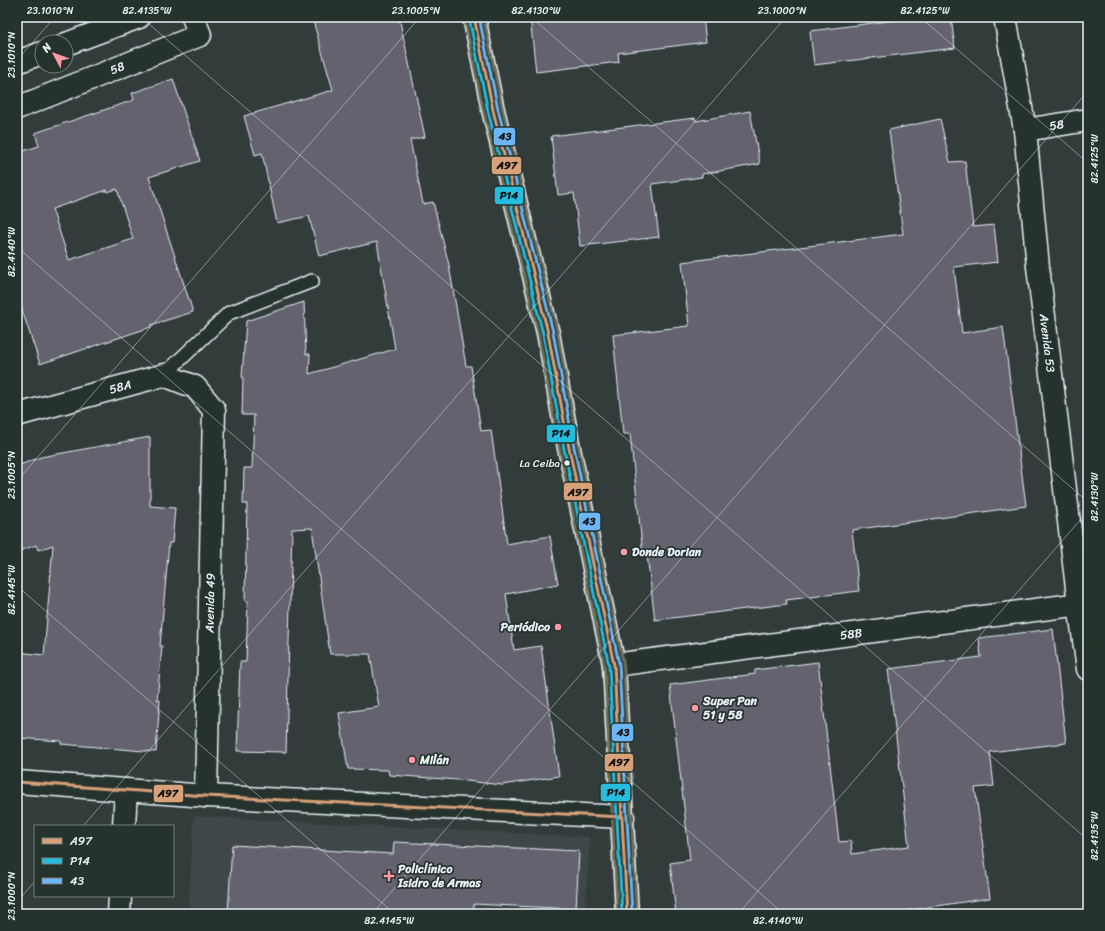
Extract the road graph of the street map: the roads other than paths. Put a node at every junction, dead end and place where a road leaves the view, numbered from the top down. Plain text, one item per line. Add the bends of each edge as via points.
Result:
1 (139, 17) edge
2 (193, 17) edge
3 (474, 17) edge
4 (1005, 17) edge
5 (74, 41) edge
6 (34, 56) edge
7 (17, 62) edge
8 (17, 108) edge
9 (1088, 120) edge
10 (1025, 130) junction
11 (312, 281) dead end
12 (164, 375) junction
13 (17, 415) edge
14 (1083, 604) edge
15 (614, 665) junction
16 (1088, 669) edge
17 (17, 782) edge
18 (126, 790) junction
19 (206, 796) junction
20 (623, 817) junction
21 (124, 825) edge
22 (120, 897) edge
23 (119, 914) edge
24 (627, 914) edge

1 - 5 street
2 - 8 street, 58 via 200,35
3 - 15 main road via 493,110 548,333
4 - 10 street, Avenida 53
6 - 7 street
9 - 10 street, 58
10 - 14 street, Avenida 53 via 1038,267
11 - 12 lane via 229,313
12 - 13 street, 58A
12 - 19 street, Avenida 49 via 196,387 214,410
14 - 15 street, 58B
14 - 16 street, Avenida 53
15 - 20 main road
17 - 18 street
18 - 19 street
18 - 21 street
19 - 20 street
20 - 24 main road
22 - 23 street

